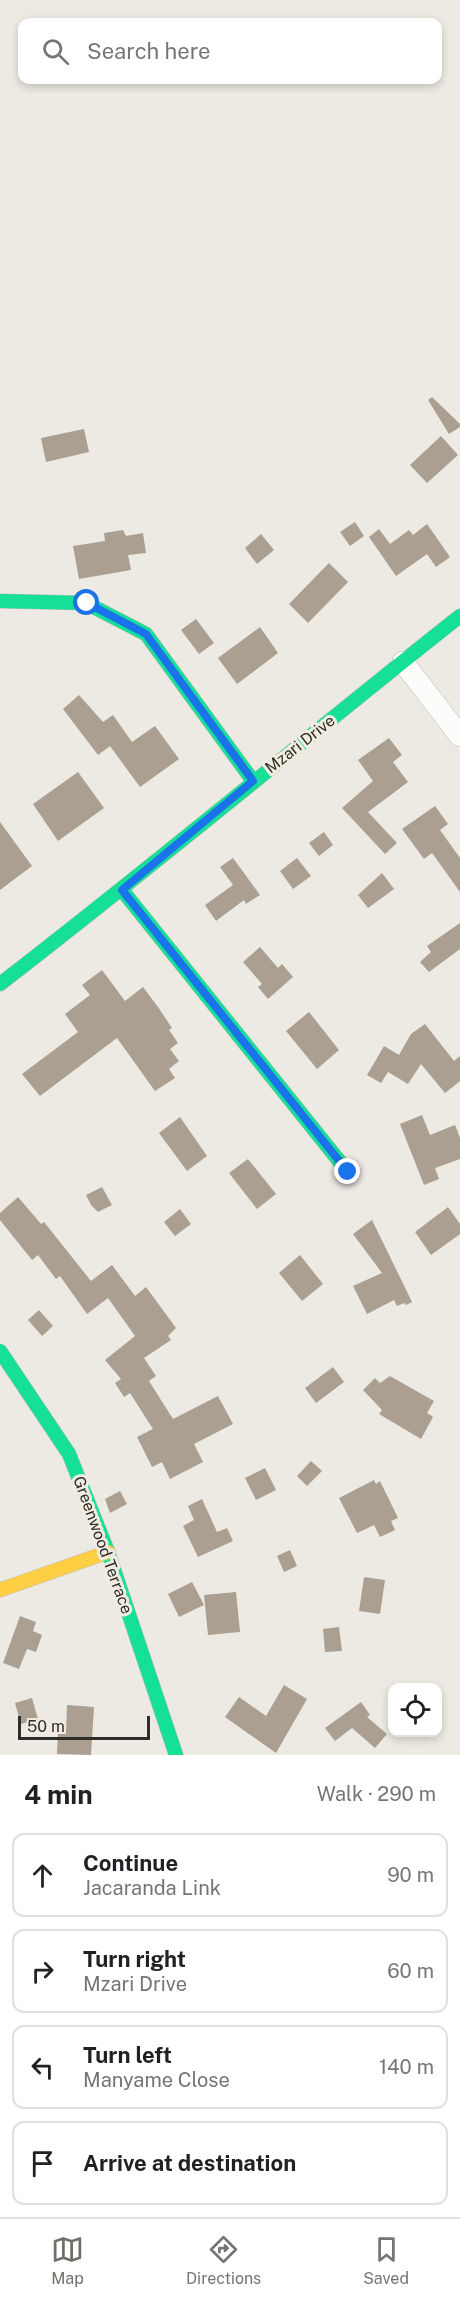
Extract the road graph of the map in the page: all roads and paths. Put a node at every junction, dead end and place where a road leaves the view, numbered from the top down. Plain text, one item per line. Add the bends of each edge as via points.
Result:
1 (0, 601) edge
2 (460, 616) edge
3 (403, 662) junction
4 (460, 736) edge
5 (253, 781) junction
6 (122, 890) junction
7 (0, 984) edge
8 (348, 1172) dead end
9 (0, 1351) edge
10 (108, 1552) junction
11 (0, 1590) edge
12 (176, 1755) edge

1 - 5 street via 87,603 146,634
2 - 3 street, Mzari Drive
3 - 4 street
3 - 5 street, Mzari Drive
5 - 6 street, Mzari Drive
6 - 7 street, Mzari Drive
6 - 8 street
9 - 10 street, Greenwood Terrace via 69,1454
10 - 11 street
10 - 12 street, Greenwood Terrace

